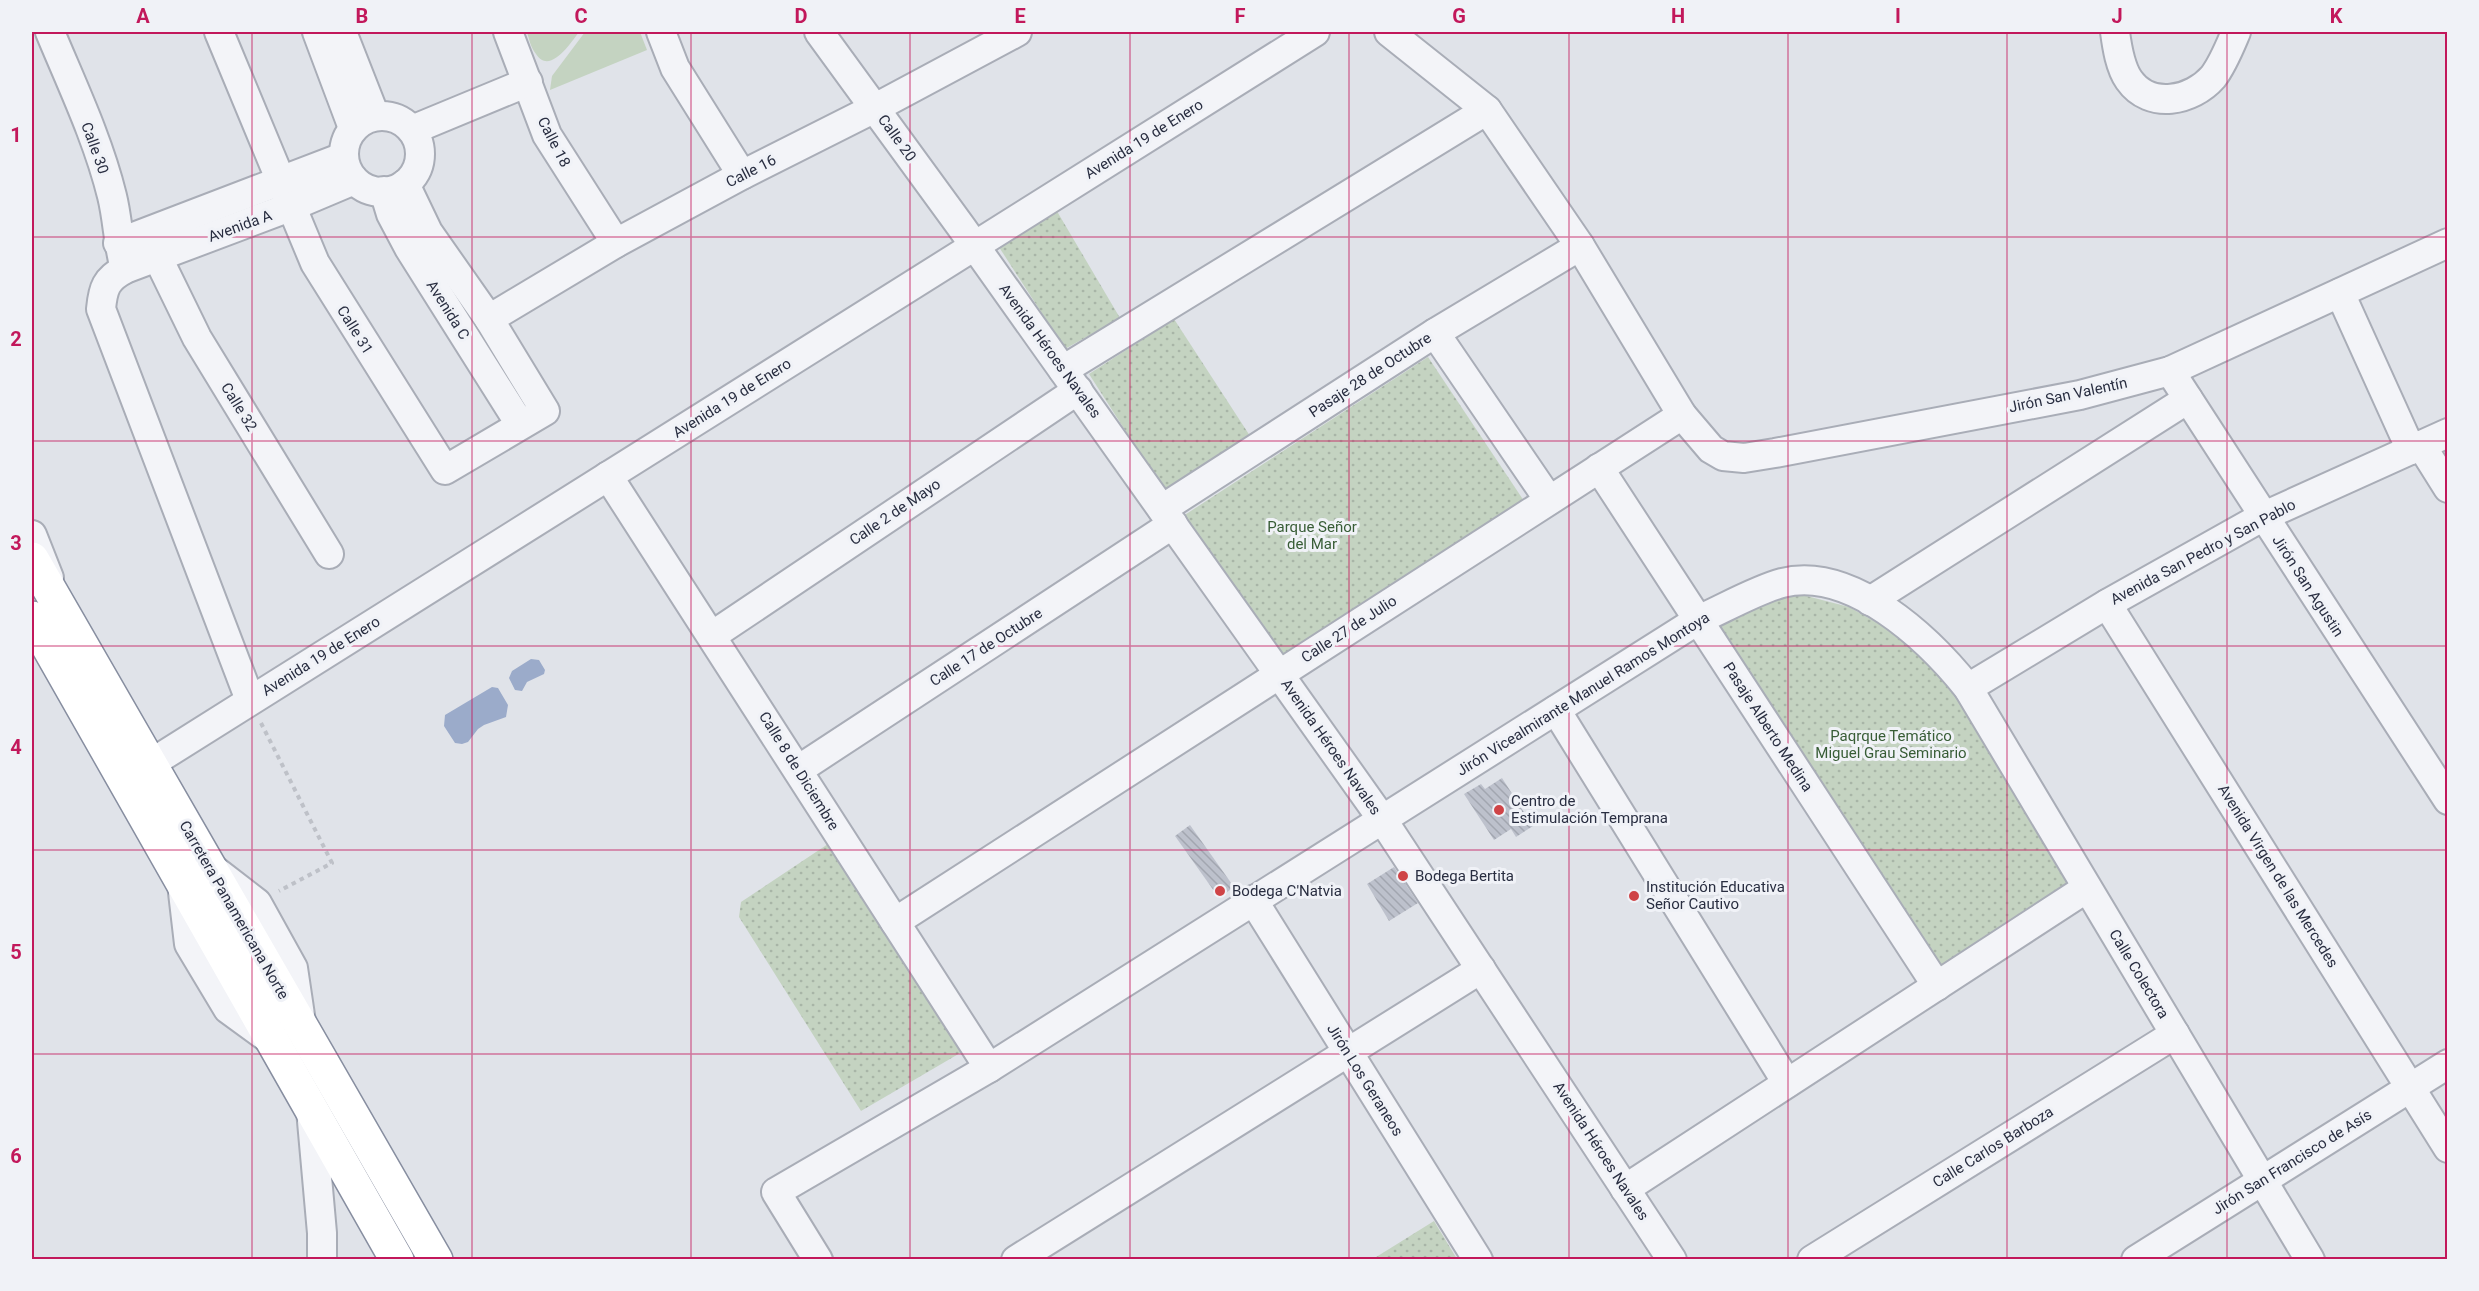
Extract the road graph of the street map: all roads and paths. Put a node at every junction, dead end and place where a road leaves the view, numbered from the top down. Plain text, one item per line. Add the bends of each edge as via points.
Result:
1 (50, 32) edge
2 (219, 32) edge
3 (317, 32) edge
4 (342, 32) edge
5 (508, 32) edge
6 (661, 32) edge
7 (819, 32) edge
8 (1017, 32) edge
9 (1315, 32) edge
10 (1389, 32) edge
11 (2115, 32) edge
12 (2236, 32) edge
13 (531, 92) junction
14 (875, 108) junction
15 (1487, 110) junction
16 (364, 122) junction
17 (415, 138) junction
18 (349, 169) junction
19 (742, 175) junction
20 (395, 188) junction
21 (285, 194) junction
22 (968, 237) junction
23 (616, 243) junction
24 (2448, 243) edge
25 (1580, 246) junction
26 (121, 256) junction
27 (158, 256) junction
28 (2340, 293) junction
29 (489, 319) junction
30 (1435, 333) junction
31 (2170, 371) junction
32 (1070, 380) junction
33 (2188, 399) junction
34 (1682, 415) junction
35 (520, 424) junction
36 (2448, 433) edge
37 (2416, 448) junction
38 (1599, 468) junction
39 (608, 476) junction
40 (2448, 488) edge
41 (1549, 500) junction
42 (2262, 516) junction
43 (1168, 517) junction
44 (32, 536) edge
45 (329, 554) dead end
46 (32, 559) edge
47 (1870, 601) junction
48 (2107, 604) junction
49 (32, 618) edge
50 (66, 619) junction
51 (1698, 620) junction
52 (713, 635) junction
53 (1279, 674) junction
54 (1968, 688) junction
55 (250, 700) junction
56 (1556, 710) junction
57 (150, 764) junction
58 (798, 770) junction
59 (2448, 800) edge
60 (1382, 819) junction
61 (195, 874) junction
62 (2087, 888) junction
63 (271, 896) dead end
64 (1253, 900) junction
65 (895, 922) junction
66 (1481, 969) junction
67 (1937, 986) junction
68 (2175, 1034) junction
69 (288, 1035) junction
70 (1348, 1052) junction
71 (2448, 1064) edge
72 (989, 1068) junction
73 (1787, 1083) junction
74 (2411, 1088) junction
75 (311, 1108) junction
76 (2448, 1148) edge
77 (2262, 1179) junction
78 (1625, 1189) junction
79 (322, 1260) edge
80 (397, 1260) edge
81 (436, 1260) edge
82 (818, 1260) edge
83 (1016, 1260) edge
84 (1478, 1260) edge
85 (1672, 1260) edge
86 (1812, 1260) edge
87 (2136, 1260) edge
88 (2310, 1260) edge

1 - 26 street, Calle 30 via 99,154 112,198
2 - 21 street, Calle 31
3 - 16 street
4 - 16 street
5 - 13 street, Calle 18
6 - 19 street via 675,68
7 - 14 street, Calle 20
8 - 14 street, Calle 16
9 - 22 street, Avenida 19 de Enero
10 - 15 street, Jirón San Valentín
11 - 12 street via 2130,81 2155,98 2174,100 2199,90 2213,76
13 - 17 street
13 - 23 street, Calle 18 via 552,144
14 - 19 street, Calle 16
14 - 22 street, Calle 20
15 - 25 street, Jirón San Valentín
15 - 32 street, Calle 2 de Mayo
16 - 17 street via 395,118
16 - 18 street via 344,147
17 - 20 street via 418,167
18 - 20 street via 363,187
18 - 21 street, Avenida A
19 - 23 street, Calle 16
20 - 29 street, Avenida C
20 - 35 street, Avenida C via 391,214 409,248
21 - 26 street, Avenida A
21 - 27 street, Avenida A
21 - 35 street, Calle 31 via 325,283 444,470
22 - 32 street, Avenida Héroes Navales
22 - 39 street, Avenida 19 de Enero
23 - 29 street, Calle 16
24 - 28 street, Jirón San Valentín
25 - 30 street, Pasaje 28 de Octubre
25 - 34 street, Jirón San Valentín
26 - 27 street, Avenida A
26 - 55 street via 103,292 101,309
27 - 45 street, Calle 32 via 197,338
28 - 31 street, Jirón San Valentín
28 - 37 street
29 - 35 street, Avenida C via 545,411
30 - 41 street
30 - 43 street, Pasaje 28 de Octubre
31 - 33 street, Jirón San Agustin
31 - 34 street, Jirón San Valentín via 2080,395 1744,458 1723,456 1710,449
32 - 43 street, Avenida Héroes Navales
32 - 52 street, Calle 2 de Mayo
33 - 42 street, Jirón San Agustin
33 - 47 street
34 - 38 street, Calle 27 de Julio
36 - 37 street, Avenida San Pedro y San Pablo
37 - 40 street
37 - 42 street, Avenida San Pedro y San Pablo
38 - 41 street, Calle 27 de Julio
38 - 51 street, Pasaje Alberto Medina
39 - 52 street, Calle 8 de Diciembre
39 - 55 street, Avenida 19 de Enero
41 - 53 street, Calle 27 de Julio
42 - 48 street, Avenida San Pedro y San Pablo
42 - 59 street, Jirón San Agustin
43 - 53 street, Avenida Héroes Navales
43 - 58 street, Calle 17 de Octubre
44 - 50 street
46 - 50 highway, Carretera Panamericana Norte
47 - 51 street, Jirón Vicealmirante Manuel Ramos Montoya via 1843,588 1798,581 1780,584
47 - 54 street, Jirón Vicealmirante Manuel Ramos Montoya via 1920,635
48 - 54 street, Avenida San Pedro y San Pablo
48 - 74 street, Avenida Virgen de las Mercedes
49 - 61 highway, Carretera Panamericana Norte
50 - 57 highway, Carretera Panamericana Norte
51 - 56 street, Jirón Vicealmirante Manuel Ramos Montoya
51 - 67 street, Pasaje Alberto Medina
52 - 58 street, Calle 8 de Diciembre
53 - 60 street, Avenida Héroes Navales
53 - 65 street, Calle 27 de Julio
54 - 62 street, Calle Colectora
55 - 57 street, Avenida 19 de Enero
55 - 63 path via 332,863
56 - 60 street, Jirón Vicealmirante Manuel Ramos Montoya
56 - 73 street
57 - 61 highway, Carretera Panamericana Norte
58 - 65 street, Calle 8 de Diciembre
60 - 64 street, Jirón Vicealmirante Manuel Ramos Montoya
60 - 66 street, Avenida Héroes Navales
61 - 69 highway, Carretera Panamericana Norte
61 - 69 street via 189,944 228,1009
62 - 67 street
62 - 68 street, Calle Colectora
64 - 70 street, Jirón Los Geraneos
64 - 72 street, Jirón Vicealmirante Manuel Ramos Montoya
65 - 72 street, Calle 8 de Diciembre
66 - 70 street
66 - 78 street, Avenida Héroes Navales
67 - 73 street
68 - 77 street, Calle Colectora
68 - 86 street, Calle Carlos Barboza
69 - 75 highway, Carretera Panamericana Norte
69 - 81 highway, Carretera Panamericana Norte
70 - 83 street
70 - 84 street, Jirón Los Geraneos
71 - 74 street, Jirón San Francisco de Asís
72 - 82 street, Jirón Vicealmirante Manuel Ramos Montoya via 776,1192
73 - 78 street
74 - 76 street, Avenida Virgen de las Mercedes
74 - 77 street, Jirón San Francisco de Asís
75 - 79 street
75 - 80 highway, Carretera Panamericana Norte
77 - 87 street, Jirón San Francisco de Asís
77 - 88 street, Calle Colectora
78 - 85 street, Avenida Héroes Navales

